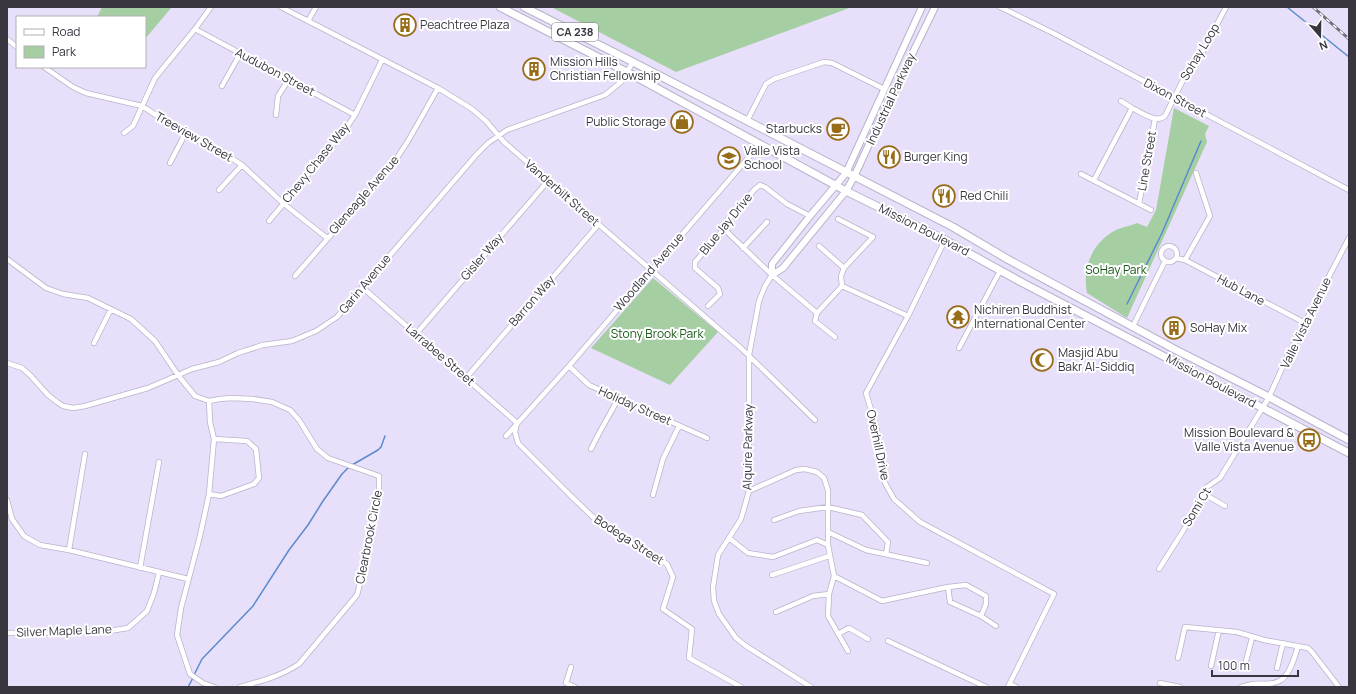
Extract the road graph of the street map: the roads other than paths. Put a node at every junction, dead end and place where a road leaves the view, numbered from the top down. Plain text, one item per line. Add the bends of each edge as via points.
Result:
1 (211, 7) edge
2 (281, 7) edge
3 (316, 7) edge
4 (500, 7) edge
5 (524, 7) edge
6 (922, 7) edge
7 (935, 7) edge
8 (1000, 7) edge
9 (1226, 7) edge
10 (308, 21) junction
11 (195, 30) junction
12 (7, 39) edge
13 (16, 46) edge
14 (240, 54) junction
15 (382, 60) junction
16 (633, 62) junction
17 (45, 68) edge
18 (627, 72) junction
19 (289, 79) junction
20 (222, 86) dead end
21 (438, 88) junction
22 (884, 89) junction
23 (1174, 98) junction
24 (1121, 101) dead end
25 (142, 106) junction
26 (1132, 108) junction
27 (276, 115) dead end
28 (355, 115) junction
29 (1155, 119) junction
30 (747, 121) junction
31 (124, 133) dead end
32 (185, 134) junction
33 (499, 136) junction
34 (760, 144) junction
35 (170, 163) dead end
36 (242, 166) junction
37 (846, 173) junction
38 (1196, 173) dead end
39 (1081, 174) dead end
40 (854, 177) junction
41 (1094, 180) junction
42 (548, 181) junction
43 (836, 186) junction
44 (219, 190) dead end
45 (1349, 190) edge
46 (846, 191) junction
47 (284, 204) junction
48 (1139, 204) junction
49 (1151, 210) dead end
50 (810, 216) junction
51 (838, 219) dead end
52 (269, 221) dead end
53 (767, 222) dead end
54 (598, 225) junction
55 (724, 229) junction
56 (327, 238) junction
57 (1349, 238) edge
58 (945, 240) junction
59 (819, 246) dead end
60 (743, 248) junction
61 (1176, 258) junction
62 (7, 259) edge
63 (1185, 260) junction
64 (1166, 261) junction
65 (844, 268) junction
66 (651, 270) junction
67 (1000, 271) junction
68 (772, 275) junction
69 (294, 276) dead end
70 (842, 286) junction
71 (362, 287) junction
72 (708, 306) dead end
73 (111, 309) junction
74 (818, 313) junction
75 (908, 316) junction
76 (1305, 323) junction
77 (1133, 326) junction
78 (416, 334) junction
79 (835, 337) dead end
80 (94, 343) dead end
81 (959, 348) dead end
82 (749, 355) junction
83 (7, 363) edge
84 (569, 366) junction
85 (178, 375) junction
86 (466, 378) junction
87 (1269, 397) junction
88 (618, 399) junction
89 (208, 401) junction
90 (1263, 408) junction
91 (815, 420) dead end
92 (517, 423) junction
93 (679, 426) junction
94 (506, 436) dead end
95 (707, 438) dead end
96 (214, 440) junction
97 (1349, 440) edge
98 (591, 449) dead end
99 (1349, 453) edge
100 (85, 454) dead end
101 (159, 462) dead end
102 (749, 491) junction
103 (209, 494) junction
104 (653, 495) dead end
105 (1201, 496) junction
106 (7, 500) edge
107 (1225, 506) dead end
108 (828, 507) junction
109 (774, 520) dead end
110 (828, 532) junction
111 (729, 538) junction
112 (828, 545) junction
113 (69, 550) junction
114 (886, 554) junction
115 (829, 556) junction
116 (927, 563) dead end
117 (140, 568) junction
118 (1159, 569) dead end
119 (159, 573) junction
120 (772, 575) dead end
121 (834, 576) junction
122 (188, 579) junction
123 (948, 587) junction
124 (829, 594) junction
125 (776, 612) dead end
126 (981, 616) junction
127 (996, 626) dead end
128 (1219, 630) junction
129 (7, 633) edge
130 (838, 634) junction
131 (1252, 638) junction
132 (868, 639) dead end
133 (888, 641) dead end
134 (1283, 643) junction
135 (1298, 646) junction
136 (848, 651) dead end
137 (1178, 658) dead end
138 (1246, 661) dead end
139 (1211, 666) dead end
140 (571, 667) dead end
141 (1277, 668) dead end
142 (1160, 683) dead end
143 (1009, 686) edge
144 (214, 687) edge
145 (240, 687) edge
146 (575, 687) edge
147 (741, 687) edge
148 (811, 687) edge
149 (986, 687) edge
150 (1016, 687) edge
151 (1180, 687) edge
152 (1241, 687) edge
153 (1339, 687) edge

1 - 11 street
2 - 10 street, Vanderbilt Street
3 - 10 street
4 - 18 main road, Mission Boulevard / CA 238
5 - 16 main road, Mission Boulevard / CA 238
6 - 22 main road, Industrial Parkway
7 - 40 main road, Industrial Parkway
8 - 23 street, Dixon Street
9 - 23 street, Sohay Loop via 1200,57 1185,76
10 - 15 street, Vanderbilt Street
11 - 14 street, Audubon Street
11 - 25 street via 155,78
12 - 13 street
14 - 19 street, Audubon Street
14 - 20 street
15 - 21 street, Vanderbilt Street
15 - 28 street, Chevy Chase Way
16 - 18 street, Garin Avenue
16 - 30 main road, Mission Boulevard / CA 238
17 - 25 street, Treeview Street via 73,88
18 - 33 street, Garin Avenue via 621,82 605,95 508,130
18 - 34 main road, Mission Boulevard / CA 238
19 - 27 street via 278,96
19 - 28 street, Audubon Street
21 - 33 street, Vanderbilt Street via 472,109
21 - 56 street, Gleneagle Avenue via 393,164
22 - 30 street via 832,63 824,62 766,84
22 - 37 main road, Industrial Parkway
23 - 29 street, Sohay Loop via 1165,116 1159,120
23 - 45 street, Dixon Street
24 - 26 street
25 - 31 street via 133,126
25 - 32 street, Treeview Street
26 - 29 street
26 - 41 street
28 - 47 street, Chevy Chase Way via 343,134
29 - 48 street, Line Street
30 - 37 main road, Mission Boulevard / CA 238
32 - 35 street
32 - 36 street, Treeview Street
33 - 42 street, Vanderbilt Street
33 - 71 street, Garin Avenue via 477,154
34 - 43 main road, Mission Boulevard / CA 238
34 - 66 street, Woodland Avenue
36 - 44 street
36 - 47 street, Treeview Street
37 - 40 main road, Mission Boulevard / CA 238
37 - 43 main road, Industrial Parkway
38 - 63 street via 1210,216
39 - 41 street
40 - 46 main road, Industrial Parkway
40 - 77 main road, Mission Boulevard via 953,227
41 - 48 street
42 - 54 street, Vanderbilt Street
42 - 78 street, Gisler Way
43 - 46 main road, Mission Boulevard / CA 238
43 - 50 main road, Alquire Parkway
46 - 58 main road, Mission Boulevard
46 - 68 main road, Alquire Parkway via 782,268
47 - 52 street, Chevy Chase Way
47 - 56 street, Treeview Street
48 - 49 street
50 - 55 street, Blue Jay Drive via 786,204 760,185 727,220
50 - 68 main road, Alquire Parkway via 772,264
51 - 65 street via 873,237
53 - 60 street
54 - 66 street, Vanderbilt Street
54 - 86 street, Barron Way
55 - 60 street
55 - 72 street, Blue Jay Drive via 695,262 695,268 718,288 720,294
56 - 69 street, Gleneagle Avenue
57 - 76 street, Valle Vista Avenue
58 - 67 main road, Mission Boulevard
58 - 75 street, Overhill Drive
59 - 65 street
60 - 68 street
61 - 63 street, Hub Lane
61 - 64 street, Hub Lane
61 - 64 street via 1176,249 1167,246 1162,253 1162,258
62 - 73 street via 46,288 84,297
63 - 76 street, Hub Lane
64 - 77 street
65 - 70 street via 841,276
66 - 82 street, Vanderbilt Street
66 - 84 street, Woodland Avenue
67 - 81 street
67 - 90 main road, Mission Boulevard
68 - 74 street
68 - 82 street, Alquire Parkway via 759,301
70 - 74 street
70 - 75 street
71 - 78 street, Larrabee Street
71 - 85 street, Garin Avenue via 337,316 316,331 292,341 263,345
73 - 80 street
73 - 85 street via 130,319 152,337
74 - 79 street via 815,321
75 - 143 street, Overhill Drive via 866,393 877,430 884,483 894,499 920,522 1054,594
76 - 87 street, Valle Vista Avenue
77 - 87 main road, Mission Boulevard
78 - 86 street, Larrabee Street
82 - 91 street, Vanderbilt Street
82 - 102 street, Alquire Parkway
83 - 85 street, Garin Avenue via 22,368 48,395 63,406 73,408 148,388
84 - 88 street, Holiday Street via 589,385
84 - 92 street, Woodland Avenue
85 - 89 street via 195,396
86 - 92 street, Larrabee Street
87 - 90 street, Valle Vista Avenue
87 - 97 main road, Mission Boulevard
88 - 93 street, Holiday Street
88 - 98 street
89 - 96 street
89 - 145 street, Clearbrook Circle via 231,398 272,402 290,410 317,449 328,458 379,476 368,554 357,595 299,664 273,677
90 - 99 main road, Mission Boulevard
90 - 105 street, Somi Ct via 1220,478 1207,487
92 - 94 street, Woodland Avenue
92 - 147 street, Bodega Street via 515,432 518,443 570,496 594,518 667,564 673,577 663,609 692,629 689,658
93 - 95 street, Holiday Street
93 - 104 street via 663,459
96 - 103 street
96 - 103 street via 247,441 256,448 259,478 254,484 221,496
100 - 113 street
101 - 117 street
102 - 108 street via 796,470 805,469 817,472 824,478 828,490
102 - 111 street, Alquire Parkway via 741,519
103 - 122 street
105 - 107 street via 1206,495
105 - 118 street, Somi Ct
106 - 113 street via 12,519 24,536 40,545
108 - 109 street via 799,511
108 - 110 street
108 - 114 street via 862,515 888,542
110 - 112 street
110 - 114 street via 866,550
111 - 112 street via 748,553 773,556 817,540
111 - 148 street, Alquire Parkway via 718,555 714,573 714,600 719,614 741,643
112 - 115 street
113 - 117 street
114 - 116 street
115 - 120 street
115 - 121 street
117 - 119 street
119 - 122 street
119 - 129 street, Silver Maple Lane via 147,610 128,628 102,632
121 - 123 street via 882,601
121 - 124 street
122 - 144 street via 177,634 190,674
123 - 126 street via 950,602
123 - 126 street via 966,585 986,596
124 - 125 street via 813,596
124 - 130 street via 828,616
126 - 127 street
128 - 131 street via 1236,632
128 - 137 street via 1185,627
128 - 139 street
130 - 132 street via 849,628
130 - 136 street
131 - 134 street
131 - 138 street
133 - 149 street
134 - 135 street
134 - 141 street
135 - 152 street via 1281,681
135 - 153 street via 1308,648 1312,652
140 - 146 street via 566,683
142 - 151 street
143 - 150 street

